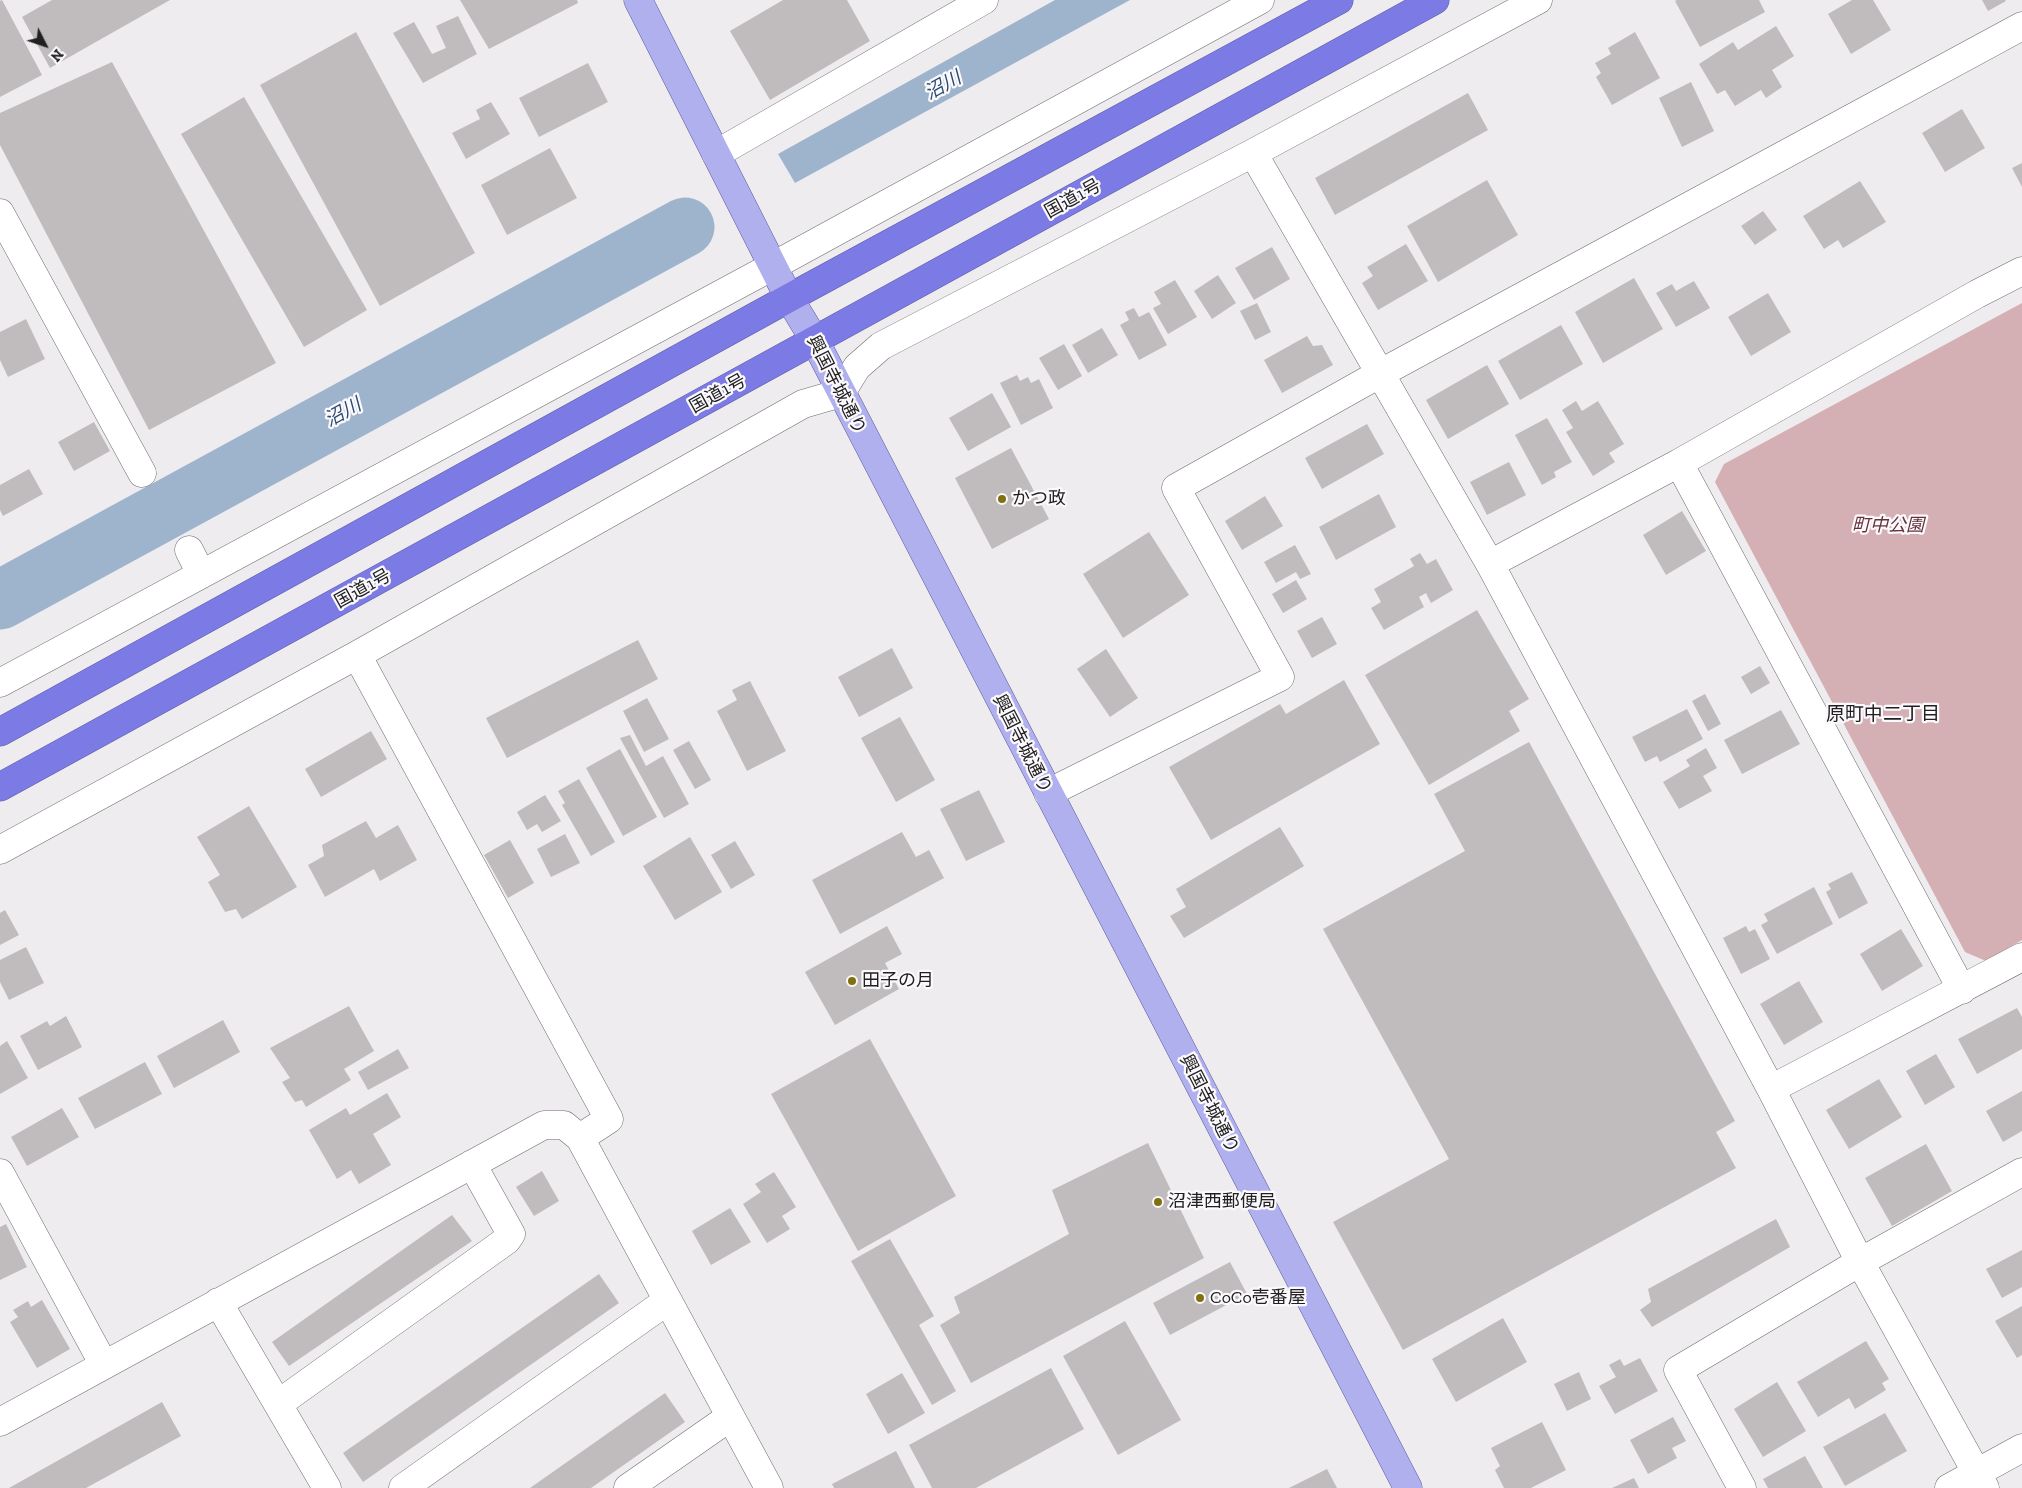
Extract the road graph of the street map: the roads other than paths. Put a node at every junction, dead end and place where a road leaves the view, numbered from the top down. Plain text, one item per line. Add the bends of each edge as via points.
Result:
1 (638, 0) edge
2 (984, 0) edge
3 (1260, 0) edge
4 (1339, 0) edge
5 (1435, 0) edge
6 (1538, 0) edge
7 (2022, 26) edge
8 (1253, 153) junction
9 (716, 154) junction
10 (0, 213) edge
11 (773, 266) junction
12 (2022, 271) edge
13 (789, 298) junction
14 (815, 341) junction
15 (1381, 374) junction
16 (841, 393) junction
17 (1679, 462) junction
18 (142, 474) dead end
19 (189, 550) dead end
20 (1490, 564) junction
21 (201, 574) junction
22 (357, 655) junction
23 (0, 683) edge
24 (0, 732) edge
25 (0, 787) edge
26 (1048, 793) junction
27 (0, 850) edge
28 (2022, 957) edge
29 (1962, 990) junction
30 (1771, 1089) junction
31 (580, 1138) junction
32 (472, 1164) junction
33 (2022, 1172) edge
34 (0, 1174) edge
35 (1860, 1262) junction
36 (668, 1301) junction
37 (218, 1302) junction
38 (104, 1365) junction
39 (278, 1404) junction
40 (730, 1417) junction
41 (0, 1422) edge
42 (2022, 1448) edge
43 (1981, 1480) edge
44 (327, 1488) edge
45 (403, 1488) edge
46 (628, 1488) edge
47 (769, 1488) edge
48 (1408, 1488) edge
49 (1742, 1488) edge
50 (1949, 1488) edge

1 - 9 main road, 興国寺城通り
2 - 9 street
3 - 11 street
4 - 13 highway
5 - 14 highway, 国道1号
6 - 8 street
7 - 15 street
8 - 15 street
8 - 16 street via 880,346 857,366
9 - 11 main road, 興国寺城通り
10 - 18 street
11 - 13 main road, 興国寺城通り
11 - 21 street
12 - 17 street
13 - 14 main road, 興国寺城通り
13 - 24 highway
14 - 16 main road, 興国寺城通り
14 - 25 highway, 国道1号
15 - 20 street
15 - 26 street via 1176,488 1280,677
16 - 22 street via 802,404
16 - 26 main road, 興国寺城通り
17 - 20 street
17 - 29 street
19 - 21 street
20 - 30 street
21 - 23 street
22 - 27 street
22 - 31 street via 609,1119
26 - 48 main road, 興国寺城通り
28 - 29 street
29 - 30 street
30 - 35 street
31 - 32 street via 564,1124 544,1125
31 - 36 street
32 - 37 street
32 - 39 street via 511,1234 507,1240
33 - 35 street
34 - 38 street
35 - 43 street
35 - 49 street via 1678,1370
36 - 40 street
36 - 45 street
37 - 38 street
37 - 39 street
38 - 41 street
39 - 44 street
40 - 46 street
40 - 47 street
42 - 43 street
43 - 50 street

